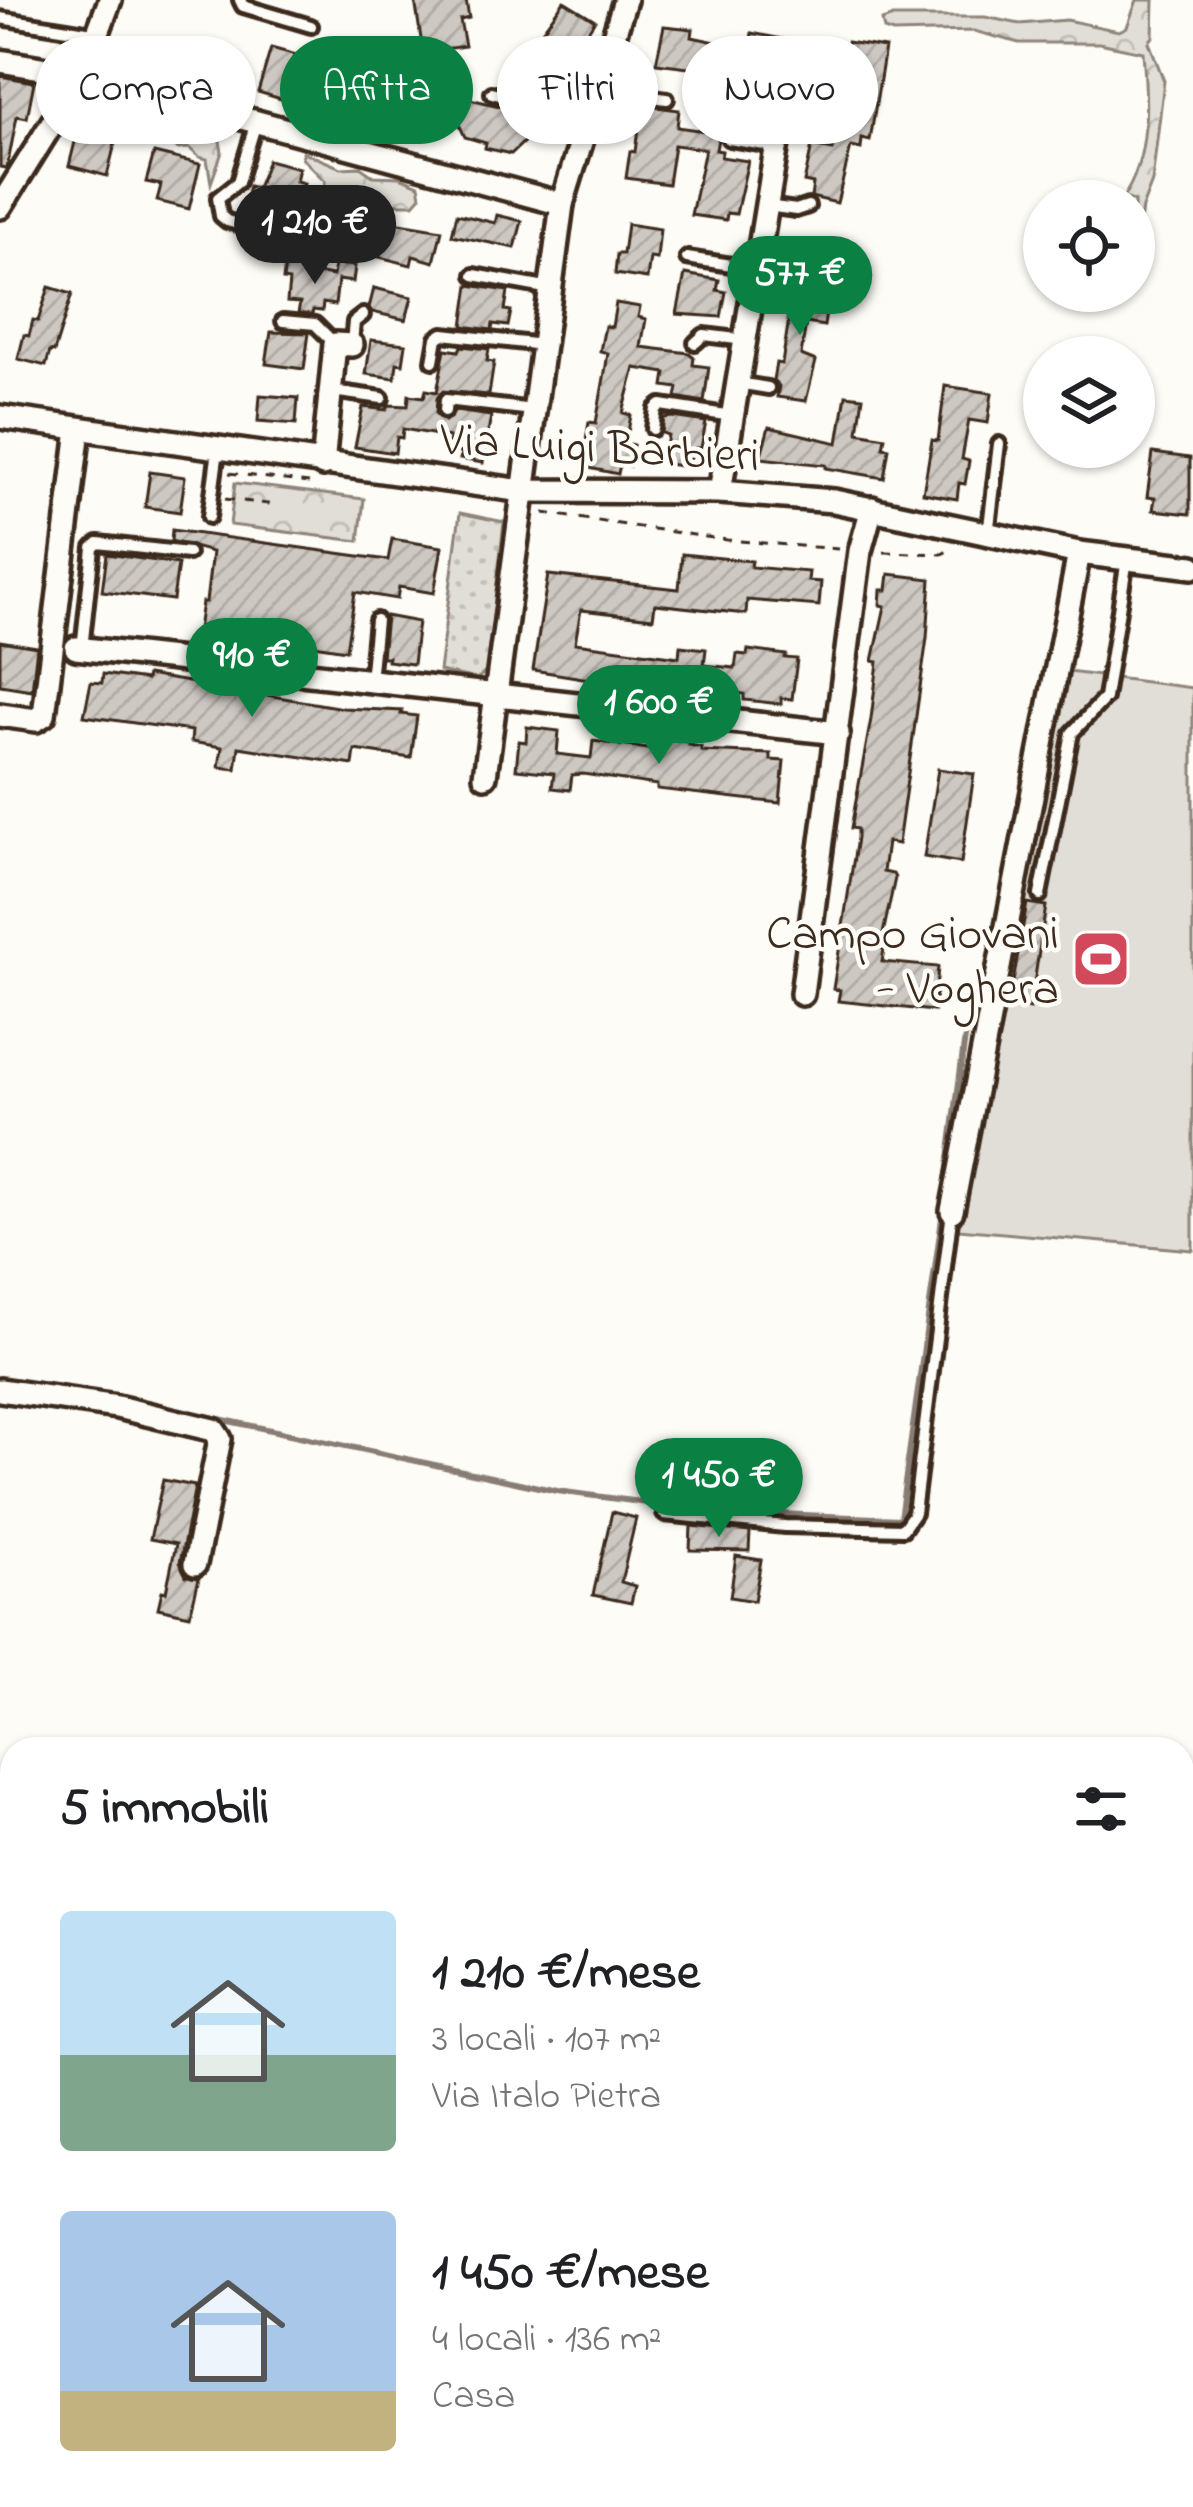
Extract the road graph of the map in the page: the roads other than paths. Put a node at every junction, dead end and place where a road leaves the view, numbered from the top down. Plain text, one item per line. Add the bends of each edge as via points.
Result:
1 (110, 0) edge
2 (240, 0) edge
3 (625, 0) edge
4 (0, 18) edge
5 (311, 26) dead end
6 (98, 34) joint
7 (615, 36) edge
8 (0, 61) edge
9 (36, 67) edge
10 (492, 93) dead end
11 (497, 94) edge
12 (658, 98) edge
13 (667, 99) dead end
14 (256, 122) edge
15 (36, 140) edge
16 (249, 144) edge
17 (582, 144) edge
18 (756, 144) edge
19 (777, 144) edge
20 (777, 147) junction
21 (9, 178) edge
22 (562, 204) junction
23 (767, 206) junction
24 (808, 206) dead end
25 (0, 207) edge
26 (267, 232) dead end
27 (687, 258) dead end
28 (757, 266) junction
29 (474, 274) dead end
30 (831, 276) dead end
31 (551, 290) junction
32 (363, 315) dead end
33 (284, 321) dead end
34 (745, 340) junction
35 (695, 343) dead end
36 (344, 344) junction
37 (543, 346) junction
38 (433, 361) dead end
39 (738, 383) junction
40 (768, 388) dead end
41 (331, 391) junction
42 (382, 398) dead end
43 (534, 410) junction
44 (445, 411) dead end
45 (732, 416) junction
46 (0, 417) edge
47 (653, 428) dead end
48 (79, 429) junction
49 (999, 444) dead end
50 (218, 450) junction
51 (323, 465) junction
52 (720, 492) junction
53 (522, 501) junction
54 (872, 508) junction
55 (209, 517) dead end
56 (988, 535) junction
57 (188, 554) dead end
58 (1079, 554) junction
59 (1127, 559) junction
60 (1193, 566) edge
61 (376, 620) dead end
62 (79, 648) joint
63 (370, 681) junction
64 (495, 695) junction
65 (0, 715) edge
66 (838, 733) junction
67 (485, 776) dead end
68 (1040, 896) dead end
69 (802, 994) dead end
70 (952, 1210) joint
71 (0, 1390) edge
72 (664, 1514) dead end
73 (195, 1564) dead end

1 - 6 street
2 - 5 lane
3 - 7 street
4 - 6 lane
8 - 9 street
10 - 11 lane
12 - 13 lane
14 - 22 street
15 - 21 street
16 - 26 lane via 238,182 218,207 227,221
17 - 22 street
18 - 20 lane
19 - 20 street
20 - 23 street
21 - 25 street
22 - 31 street
23 - 24 lane
23 - 28 street
27 - 28 lane
28 - 30 lane
28 - 34 street
29 - 31 lane
31 - 37 street
32 - 36 lane
33 - 36 lane via 315,324
34 - 35 lane via 704,335
34 - 39 street
36 - 41 street
37 - 38 lane via 443,334
37 - 43 street
39 - 40 lane
39 - 45 street
41 - 42 lane
41 - 51 street
43 - 44 lane via 446,400
43 - 53 street
45 - 47 lane via 661,405
45 - 52 street
46 - 48 street, Via Luigi Barbieri
48 - 50 street, Via Luigi Barbieri
48 - 65 street via 44,716
49 - 56 lane
50 - 51 street, Via Luigi Barbieri
50 - 55 lane
51 - 53 street, Via Luigi Barbieri
52 - 53 street, Via Luigi Barbieri
52 - 54 street, Via Luigi Barbieri
53 - 64 street
54 - 56 street, Via Luigi Barbieri
54 - 66 street
56 - 58 street, Via Luigi Barbieri
57 - 62 lane via 93,548
58 - 59 street, Via Luigi Barbieri
58 - 70 street
59 - 60 street, Via Luigi Barbieri
59 - 68 lane via 1106,698 1072,733
61 - 63 lane
62 - 63 street
63 - 64 street
64 - 66 street
64 - 67 street
66 - 69 street
70 - 72 lane via 914,1513 903,1529
71 - 73 street via 214,1430 220,1439

